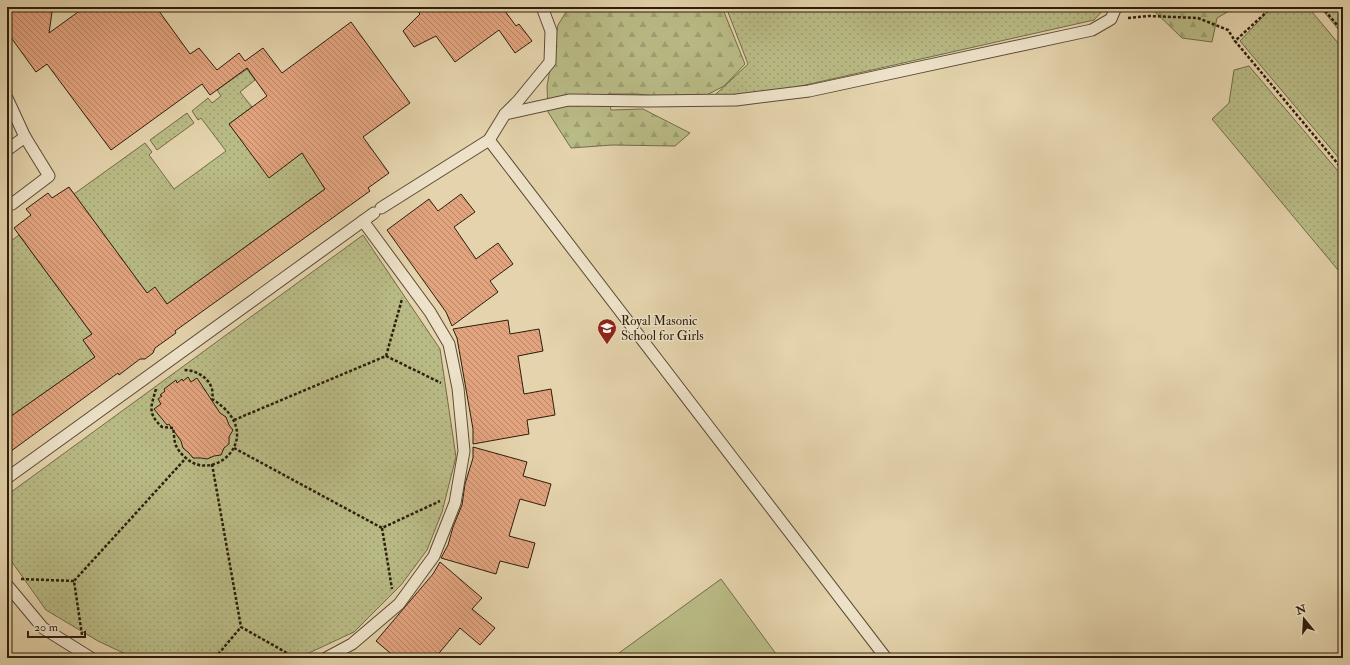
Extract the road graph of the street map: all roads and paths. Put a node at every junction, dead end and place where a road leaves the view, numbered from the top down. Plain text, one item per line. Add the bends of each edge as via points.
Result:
1 (542, 7) edge
2 (1116, 7) edge
3 (1272, 7) edge
4 (1322, 7) edge
5 (1111, 19) junction
6 (1343, 32) edge
7 (1235, 41) junction
8 (7, 98) edge
9 (505, 114) junction
10 (25, 137) junction
11 (488, 140) junction
12 (7, 150) edge
13 (1343, 170) edge
14 (7, 199) edge
15 (363, 222) junction
16 (407, 281) junction
17 (386, 356) junction
18 (179, 371) dead end
19 (156, 388) dead end
20 (459, 391) junction
21 (234, 420) junction
22 (234, 448) junction
23 (186, 458) junction
24 (212, 464) junction
25 (7, 478) edge
26 (457, 493) junction
27 (382, 528) junction
28 (74, 581) junction
29 (11, 582) edge
30 (395, 606) junction
31 (241, 627) junction
32 (88, 656) edge
33 (215, 658) edge
34 (296, 658) edge
35 (326, 658) edge
36 (886, 658) edge

1 - 9 lane via 551,31 550,62
2 - 5 lane
3 - 7 path
4 - 6 path
5 - 7 path via 1149,16 1198,18 1228,30
5 - 9 lane via 1092,30 809,91 736,100 569,100
7 - 13 path
8 - 10 lane
9 - 11 lane
10 - 12 lane
10 - 14 lane via 49,176 12,204
11 - 15 lane
11 - 36 lane
15 - 16 lane
15 - 25 lane
16 - 17 path
16 - 20 lane via 449,344
17 - 20 path
17 - 21 path
18 - 21 path via 193,371 206,378 212,390 212,399
19 - 23 path via 151,405 153,417 162,427 173,428 176,444
20 - 26 lane via 464,451
21 - 22 path via 237,438
22 - 24 path via 228,456
22 - 27 path
23 - 24 path via 198,464
23 - 28 path
24 - 31 path
26 - 27 path
26 - 30 lane via 434,556
27 - 30 path
28 - 29 path
28 - 32 path
29 - 32 lane via 43,628
30 - 35 lane via 352,644
31 - 33 path
31 - 34 path

